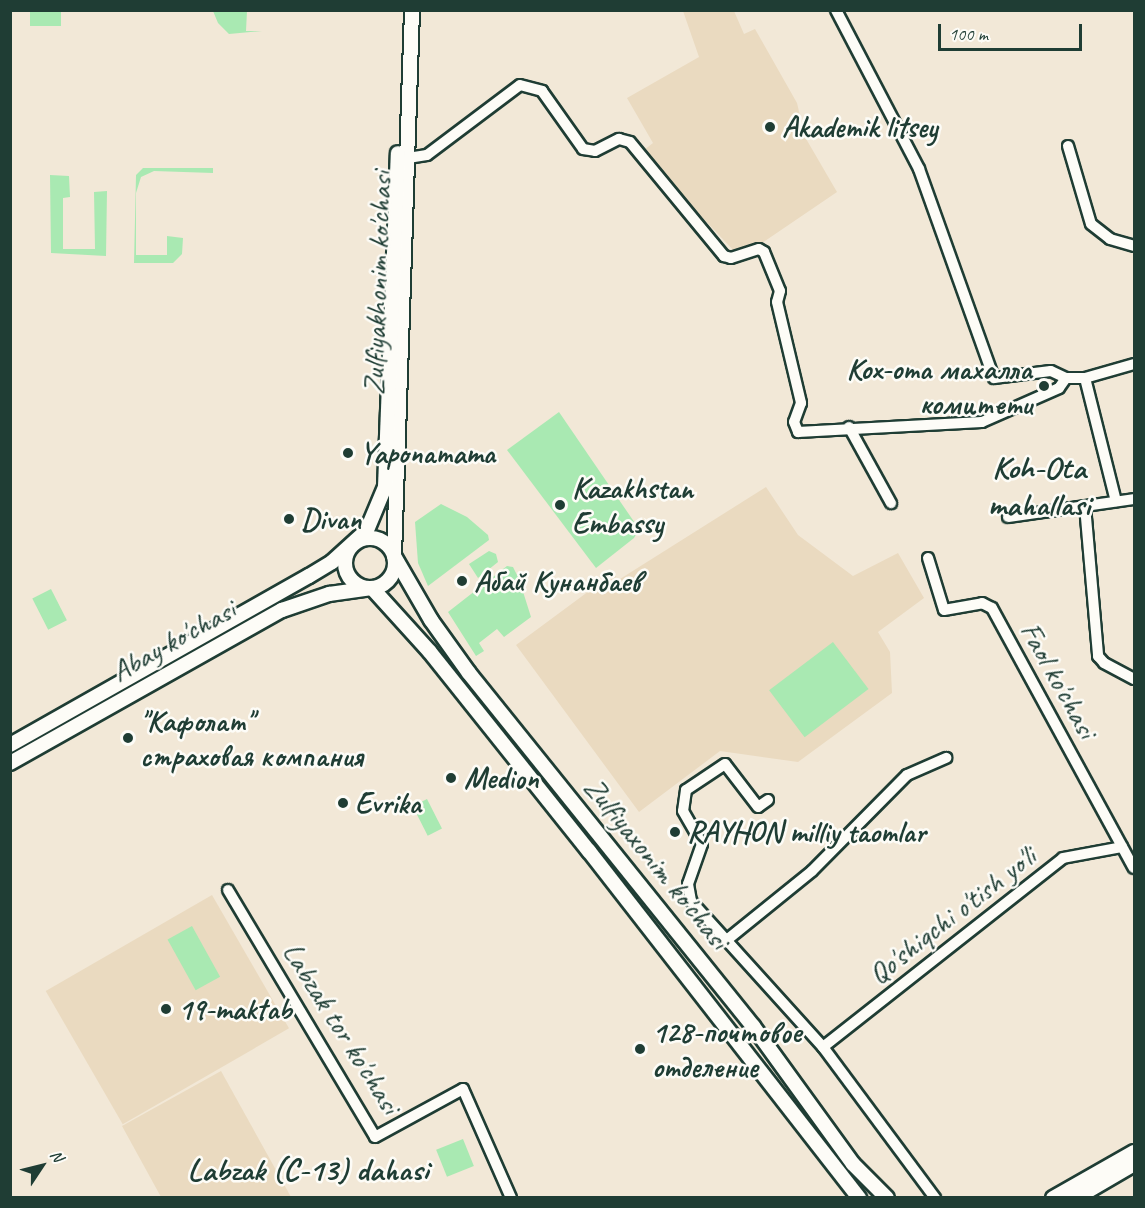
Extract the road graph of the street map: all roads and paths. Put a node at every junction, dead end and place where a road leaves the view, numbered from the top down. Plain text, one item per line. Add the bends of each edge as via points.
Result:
1 (403, 10) edge
2 (412, 10) edge
3 (836, 10) edge
4 (1068, 146) dead end
5 (408, 158) junction
6 (1134, 246) edge
7 (1134, 364) edge
8 (1066, 378) junction
9 (1085, 378) junction
10 (849, 427) junction
11 (1134, 499) edge
12 (1116, 501) junction
13 (891, 503) dead end
14 (1084, 506) junction
15 (1008, 518) dead end
16 (352, 545) junction
17 (394, 556) junction
18 (928, 558) dead end
19 (372, 588) junction
20 (128, 678) junction
21 (1134, 679) edge
22 (137, 691) junction
23 (10, 745) edge
24 (946, 758) dead end
25 (10, 763) edge
26 (768, 800) dead end
27 (1122, 847) junction
28 (1134, 868) edge
29 (228, 890) dead end
30 (728, 939) junction
31 (823, 1047) junction
32 (1134, 1152) edge
33 (1134, 1164) edge
34 (511, 1197) edge
35 (859, 1197) edge
36 (887, 1197) edge
37 (935, 1197) edge
38 (1053, 1197) edge
39 (1076, 1197) edge

1 - 16 main road, Zulfiyakhonim ko'chasi via 385,487 374,518
2 - 5 main road, Zulfiyakhonim ko'chasi
3 - 8 street via 919,169 994,378 1051,371
4 - 6 street via 1091,224 1110,239
5 - 10 street via 427,155 520,85 543,91 587,151 619,140 630,142 724,256 731,258 759,249 764,252 780,291 777,302 801,403 794,430 801,433
5 - 17 main road, Zulfiyakhonim ko'chasi
7 - 9 street
8 - 9 street
8 - 10 street via 1059,388 982,422
9 - 12 street
10 - 13 street
11 - 12 street
12 - 14 street
14 - 15 street
14 - 21 street, Faol ko'chasi via 1098,656
16 - 17 main road via 376,539 384,542
16 - 19 main road via 346,569 355,584
16 - 20 main road, Abay ko'chasi via 309,576
17 - 19 main road via 391,578
17 - 36 main road, Zulfiyaxonim ko'chasi via 430,620 469,673 753,1026 853,1164
18 - 27 street, Faol ko'chasi via 944,610 982,603 992,608
19 - 22 main road, Abay ko'chasi via 329,594 282,610
19 - 35 main road, Zulfiyaxonim ko'chasi via 428,649 597,860
20 - 22 main road
20 - 23 main road, Abay ko'chasi
22 - 25 main road, Abay ko'chasi
24 - 30 street via 907,776 812,871
26 - 30 street via 758,807 725,764 686,790 683,811 702,844 688,894 696,909
27 - 28 street, Faol ko'chasi
27 - 31 street, Qo'shiqchi o'tish yo'li via 1063,858
29 - 34 street, Labzak tor ko'chasi via 375,1137 462,1089
30 - 31 street
31 - 37 street
32 - 38 main road
33 - 39 main road

